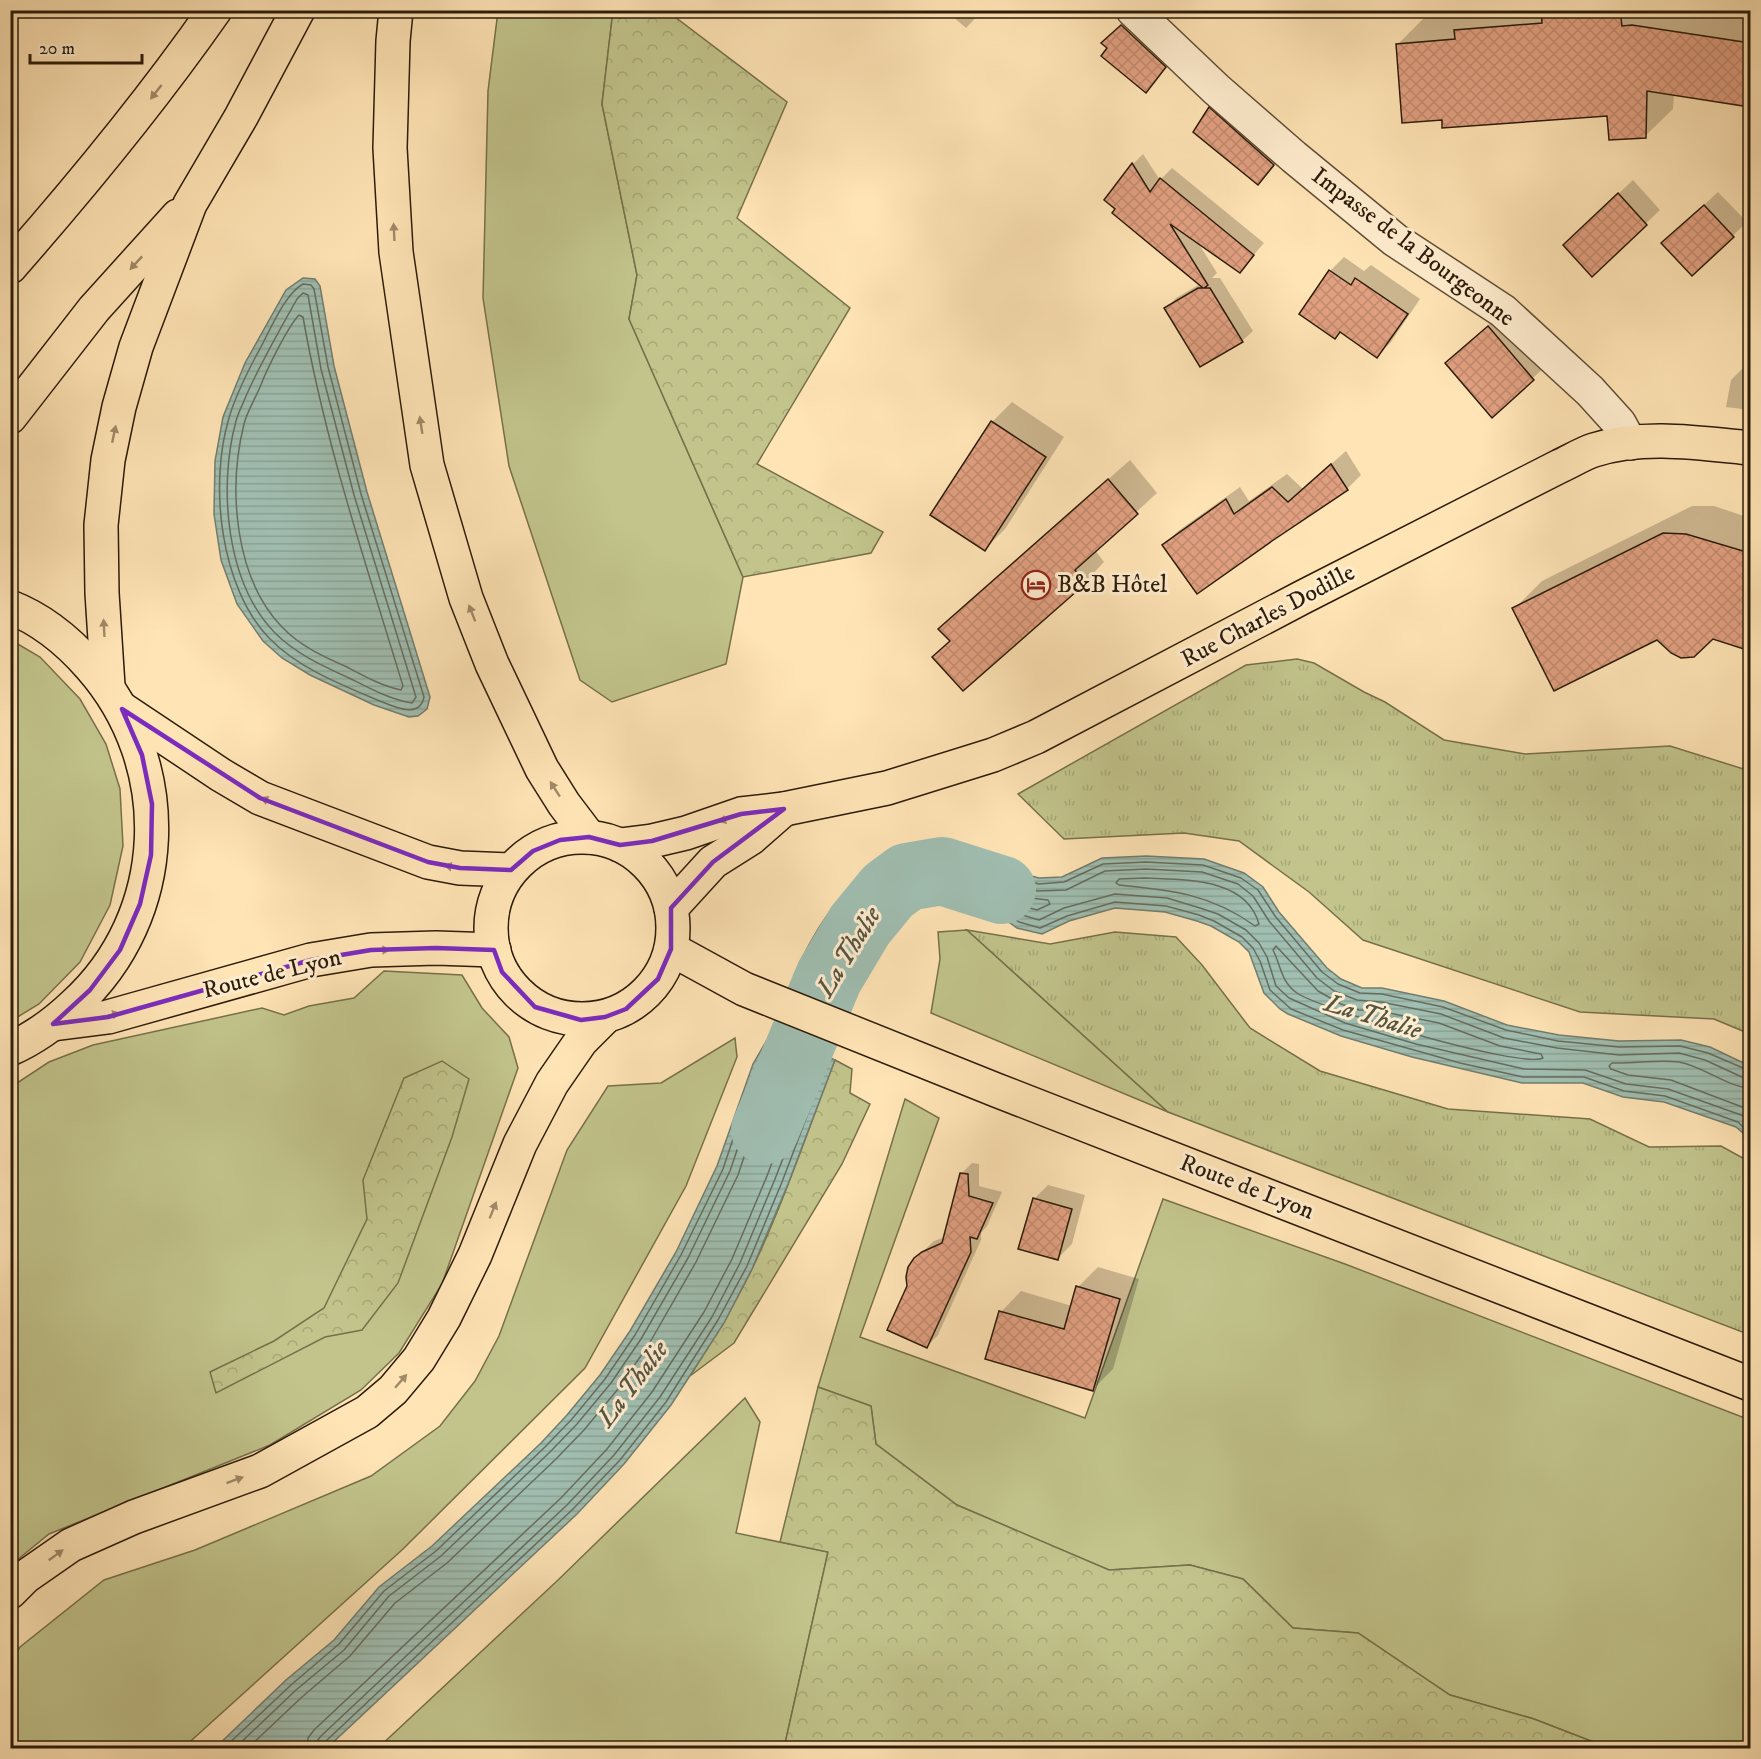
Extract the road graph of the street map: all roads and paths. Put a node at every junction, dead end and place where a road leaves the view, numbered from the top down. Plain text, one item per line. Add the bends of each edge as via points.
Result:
1 (215, 10) edge
2 (298, 10) edge
3 (396, 10) edge
4 (1132, 10) edge
5 (190, 204) junction
6 (10, 267) edge
7 (10, 417) edge
8 (1630, 443) junction
9 (1750, 447) edge
10 (10, 607) edge
11 (115, 697) junction
12 (784, 809) junction
13 (589, 837) junction
14 (620, 845) junction
15 (511, 870) junction
16 (671, 908) junction
17 (671, 949) junction
18 (494, 950) junction
19 (658, 979) junction
20 (752, 992) junction
21 (605, 1017) junction
22 (53, 1024) junction
23 (10, 1048) edge
24 (1750, 1384) edge
25 (10, 1592) edge

1 -> 6 main road via 112,149
2 - 5 main road
13 -> 3 main road via 542,769 492,664 466,597 427,465 396,252 390,148
4 - 8 street, Impasse de la Bourgeonne via 1259,127 1395,240 1503,311 1590,391 1619,423
5 -> 7 main road via 94,309
11 -> 5 main road via 102,593 101,525 108,460 136,347
8 - 9 main road, Rue Charles Dodille via 1679,441
8 - 12 main road, Rue Charles Dodille via 1594,450 1560,466 1036,737 887,788
10 - 11 main road via 28,614 72,645
15 -> 11 main road via 428,862 260,798 221,775
11 - 22 main road via 142,755 152,804 151,855 140,904 120,950 90,990
12 -> 14 main road, Rue Charles Dodille via 741,814 686,833
12 - 16 main road via 752,838 713,862
13 - 14 main road
13 - 15 main road via 560,840 533,851
14 - 16 main road via 653,870
15 - 18 main road via 497,895 491,922
16 - 17 main road
17 - 19 main road
17 - 20 main road, Route de Lyon
18 - 21 main road via 502,972 516,992 535,1007 581,1020
22 -> 18 main road, Route de Lyon via 108,1017 311,960 370,950
19 - 20 main road, Route de Lyon
19 - 21 main road via 626,1009
20 - 24 main road, Route de Lyon
25 -> 21 main road via 71,1545 134,1517 260,1471 367,1412 393,1390 419,1359 444,1318 475,1255 520,1144 552,1083 581,1041
22 - 23 main road

